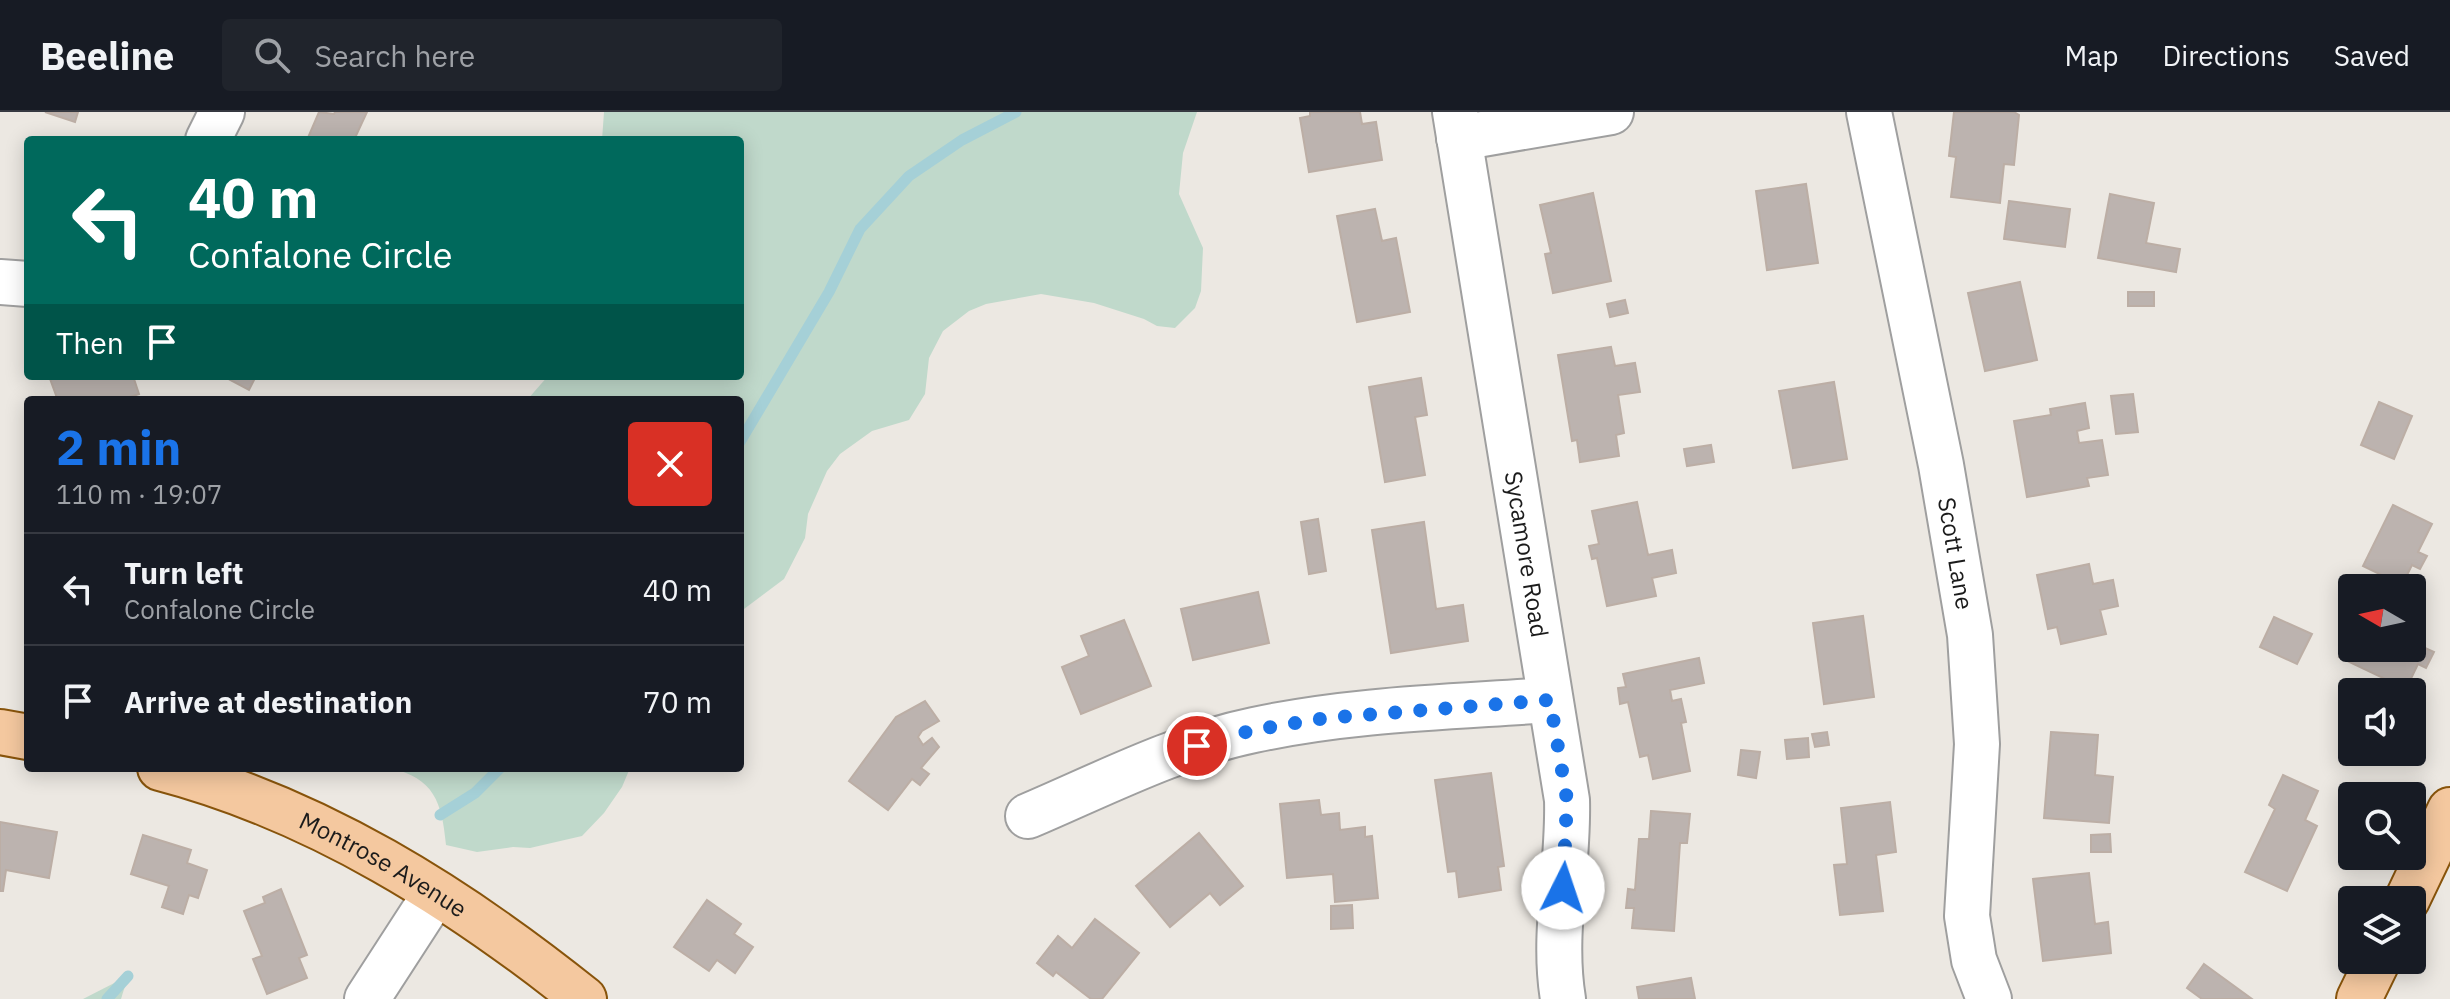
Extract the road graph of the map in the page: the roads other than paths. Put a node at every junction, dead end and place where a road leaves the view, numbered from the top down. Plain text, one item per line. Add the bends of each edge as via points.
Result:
1 (222, 112) edge
2 (1611, 112) edge
3 (1869, 112) edge
4 (1457, 125) edge
5 (210, 136) edge
6 (0, 282) edge
7 (24, 284) edge
8 (1550, 700) junction
9 (0, 732) edge
10 (24, 736) edge
11 (173, 772) edge
12 (2450, 810) edge
13 (1028, 816) dead end
14 (2414, 886) edge
15 (435, 894) junction
16 (2371, 974) edge
17 (367, 999) edge
18 (584, 999) edge
19 (1563, 999) edge
20 (1989, 999) edge
21 (2359, 999) edge

1 - 5 street
2 - 4 street
3 - 20 street, Scott Lane via 1970,635 1977,744 1967,916 1974,960
4 - 8 street, Sycamore Road
6 - 7 street
8 - 13 street via 1326,718 1253,730 1179,753
8 - 19 street, Sycamore Road via 1568,819 1559,939
9 - 10 main road
11 - 15 main road, Montrose Avenue via 292,813
12 - 14 main road
15 - 17 street
15 - 18 main road, Montrose Avenue
16 - 21 main road

